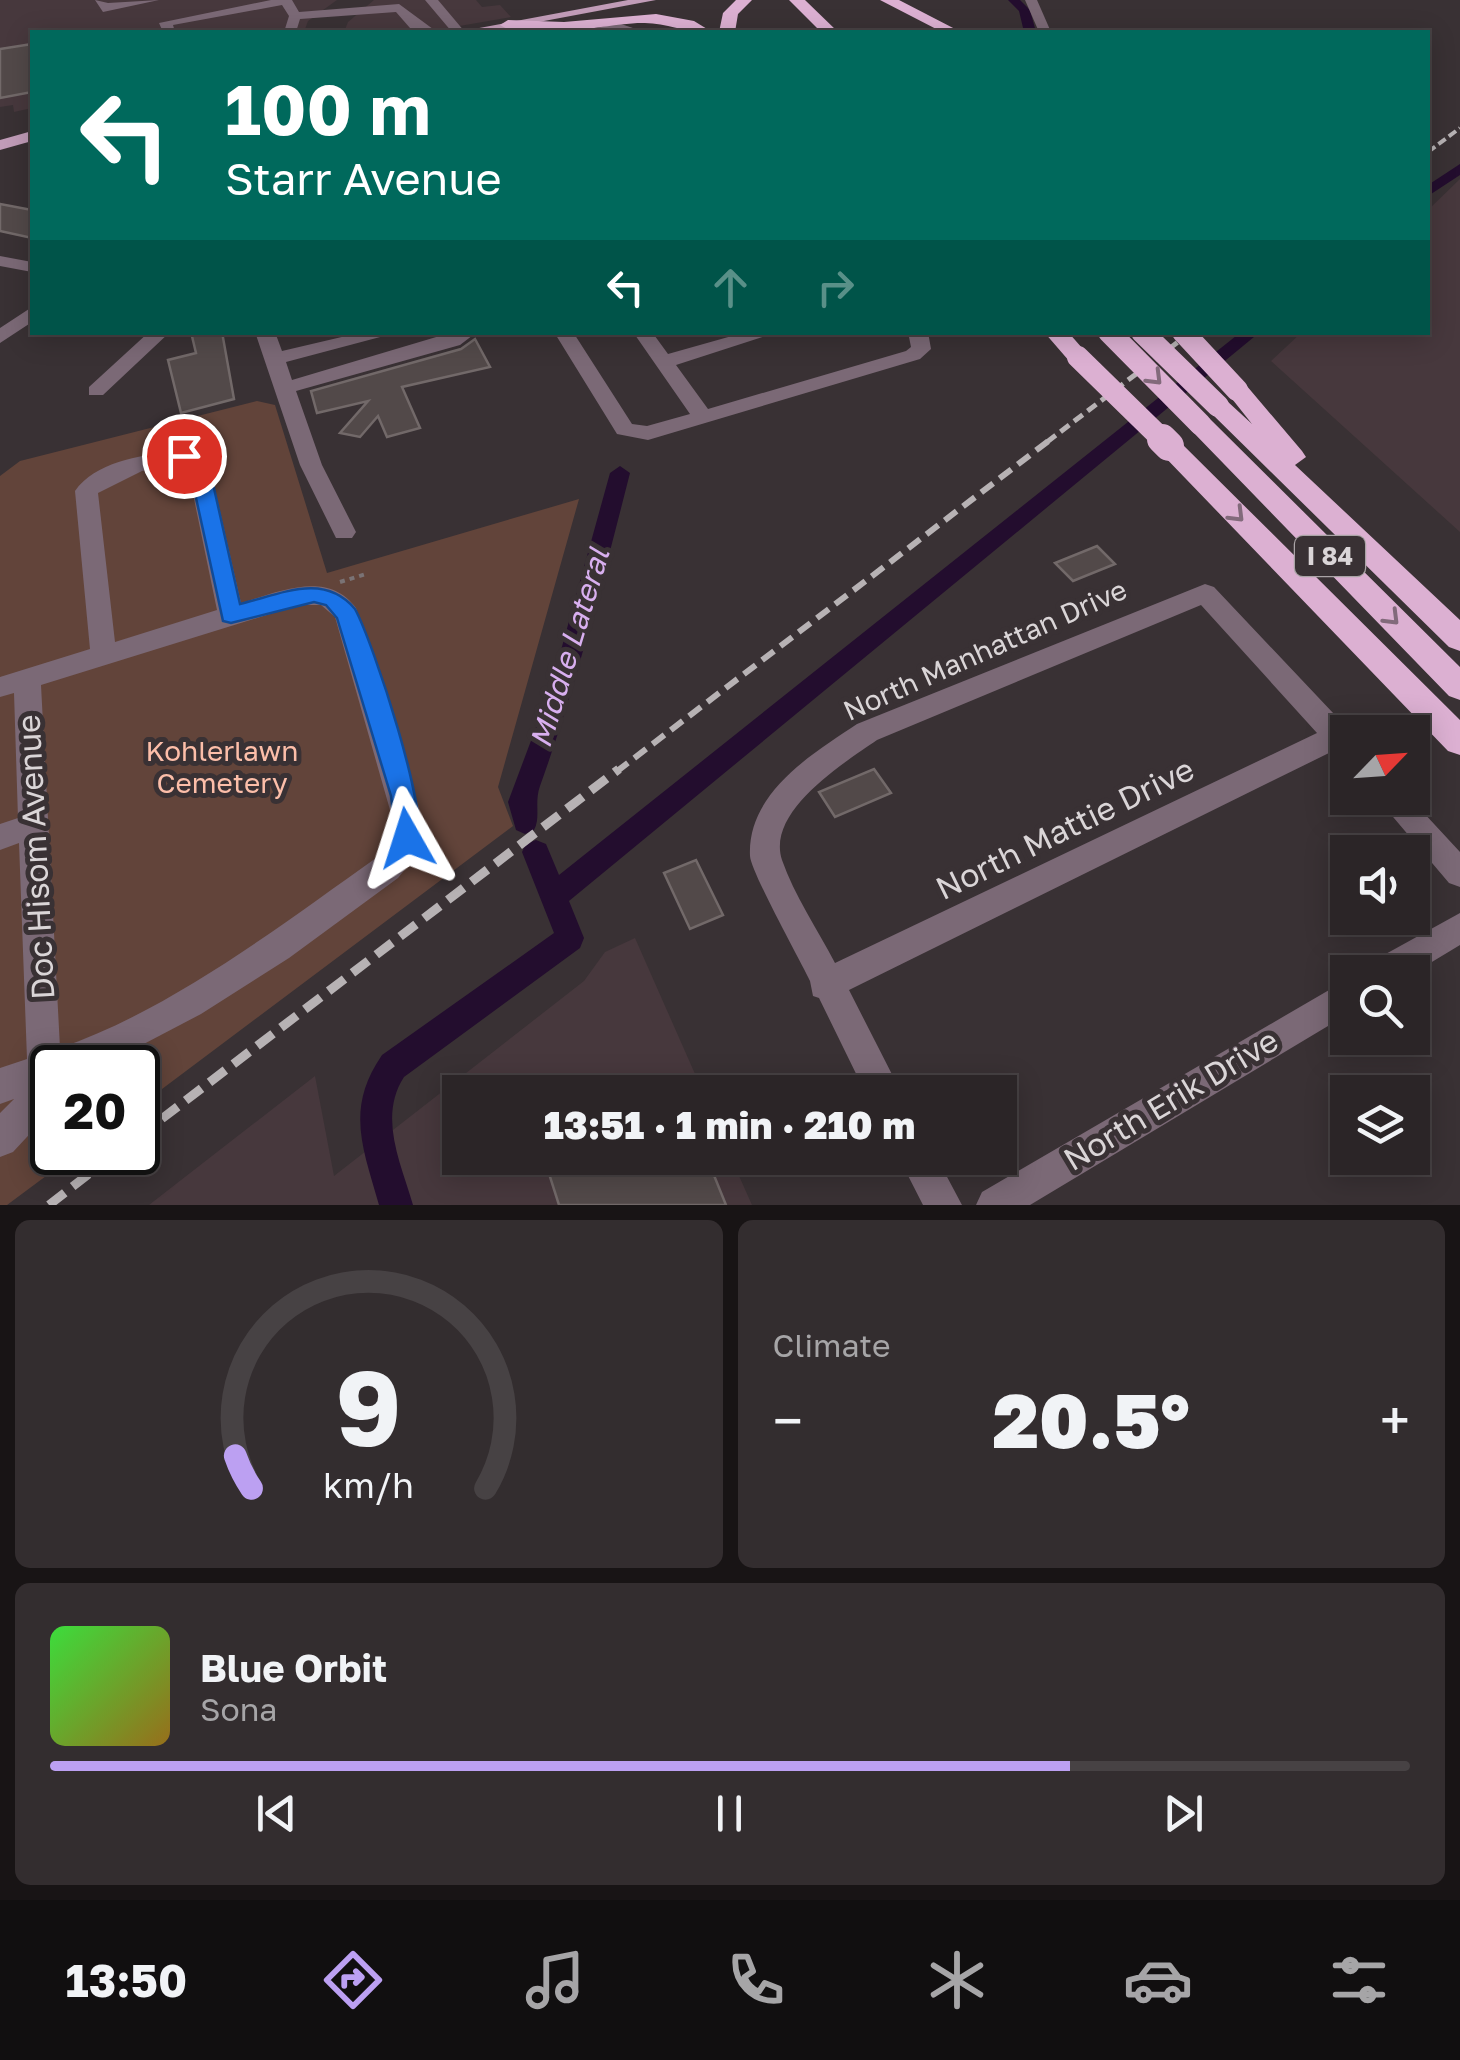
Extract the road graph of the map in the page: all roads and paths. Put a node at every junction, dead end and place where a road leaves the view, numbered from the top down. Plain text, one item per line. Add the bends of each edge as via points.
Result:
1 (101, 0) edge
2 (154, 0) edge
3 (225, 0) edge
4 (358, 0) edge
5 (431, 0) edge
6 (606, 0) edge
7 (650, 0) edge
8 (746, 0) edge
9 (887, 0) edge
10 (1031, 0) edge
11 (285, 1) edge
12 (792, 2) edge
13 (399, 5) edge
14 (942, 9) dead end
15 (336, 16) junction
16 (508, 25) junction
17 (167, 28) edge
18 (288, 28) edge
19 (326, 30) edge
20 (425, 30) edge
21 (460, 30) edge
22 (475, 30) edge
23 (599, 30) edge
24 (630, 30) edge
25 (699, 30) edge
26 (727, 30) edge
27 (807, 30) edge
28 (827, 30) edge
29 (945, 30) edge
30 (948, 30) edge
31 (1044, 30) edge
32 (30, 127) edge
33 (0, 135) edge
34 (30, 137) edge
35 (0, 145) edge
36 (0, 260) edge
37 (30, 267) edge
38 (30, 314) edge
39 (158, 335) edge
40 (265, 335) edge
41 (378, 335) edge
42 (463, 335) edge
43 (565, 335) edge
44 (644, 335) edge
45 (758, 335) edge
46 (919, 335) edge
47 (1057, 335) edge
48 (1113, 335) edge
49 (1145, 335) edge
50 (1184, 335) edge
51 (0, 337) edge
52 (274, 360) junction
53 (664, 362) junction
54 (284, 388) junction
55 (96, 391) dead end
56 (1219, 407) junction
57 (703, 417) junction
58 (344, 532) dead end
59 (231, 615) junction
60 (1460, 639) edge
61 (104, 654) junction
62 (14, 682) edge
63 (1460, 687) edge
64 (1330, 729) edge
65 (1460, 742) edge
66 (1330, 748) edge
67 (1407, 815) edge
68 (35, 825) junction
69 (0, 837) edge
70 (1460, 873) edge
71 (1460, 928) edge
72 (1415, 955) edge
73 (825, 985) junction
74 (1330, 1006) edge
75 (44, 1045) edge
76 (107, 1045) edge
77 (30, 1075) edge
78 (873, 1075) edge
79 (0, 1086) edge
80 (30, 1108) edge
81 (0, 1140) edge
82 (927, 1175) edge
83 (943, 1205) edge
84 (995, 1205) edge

1 - 2 street via 103,8
3 - 17 street via 162,12
4 - 15 street
5 - 21 street
6 - 16 highway
7 - 16 main road
8 - 26 highway via 731,14
9 - 29 highway
10 - 31 street
11 - 17 street
11 - 18 street
12 - 27 highway
12 - 28 highway
13 - 15 street
13 - 20 street
14 - 30 highway
15 - 18 street
15 - 19 street
16 - 22 main road
16 - 25 highway via 655,18
23 - 24 street
32 - 33 main road
34 - 35 main road
36 - 37 street
38 - 51 street
39 - 55 street
40 - 52 street
41 - 52 street
42 - 54 street
43 - 57 street via 625,428 648,434
44 - 53 street
45 - 53 street
46 - 57 street via 921,349 913,355
47 -> 65 highway, bridge
48 -> 56 highway, I 84, bridge
49 - 56 highway, I 84, bridge
50 - 56 highway, bridge
52 - 54 street
53 - 57 street
54 - 58 street
56 - 60 highway, I 84
56 -> 63 highway, I 84
59 - 61 street
59 - 61 street via 196,459 107,474 86,492
59 - 76 street via 303,595 342,606 404,796 407,838 387,868 278,947
61 - 62 street
62 - 68 street, Doc Hisom Avenue
64 - 73 street, North Manhattan Drive via 1205,592 868,732 819,765 774,810 765,857
66 - 73 street, North Mattie Drive
67 - 70 street
68 - 69 street
68 - 75 street, Doc Hisom Avenue
71 - 72 street
73 - 78 street, North Manhattan Drive
74 - 84 street, North Erik Drive
77 - 79 street
80 - 81 street, Doc Hisom Avenue
82 - 83 street

